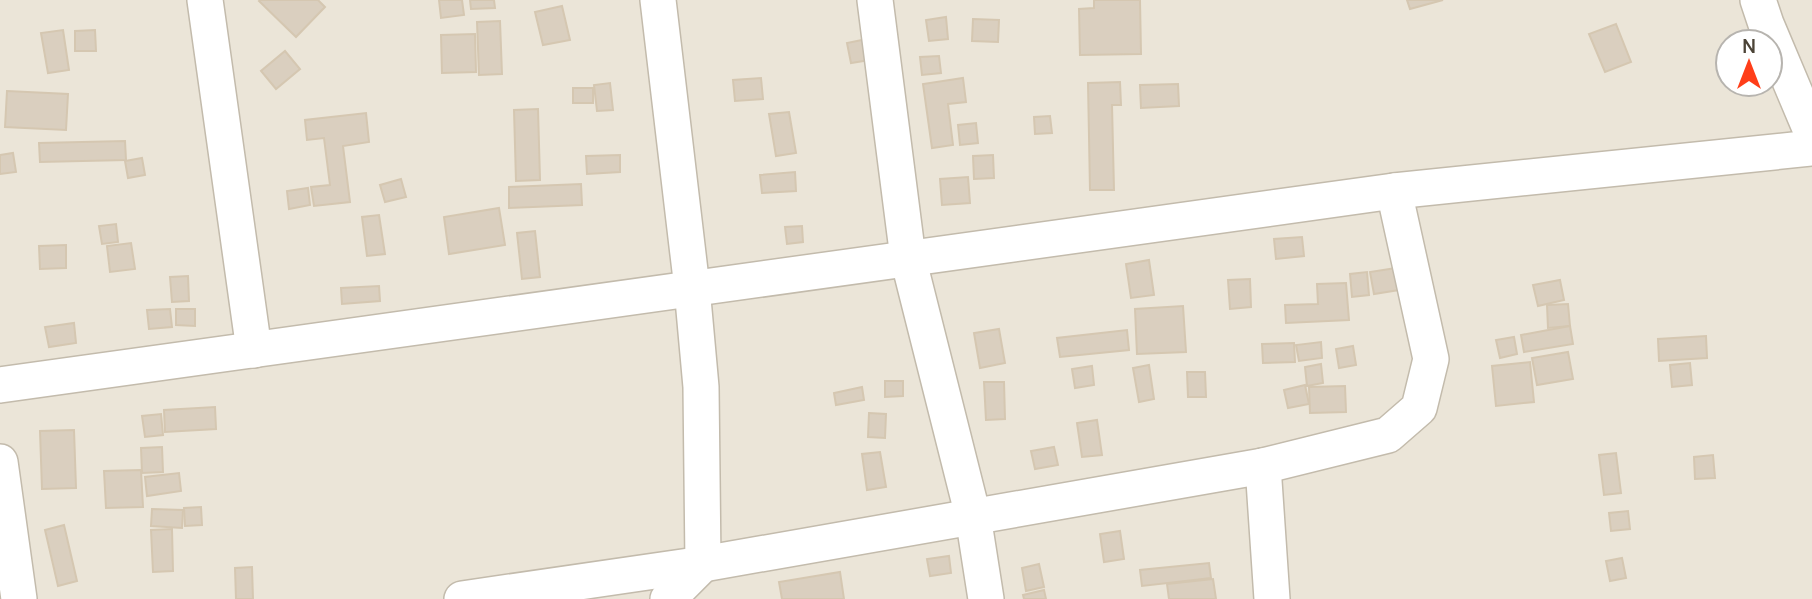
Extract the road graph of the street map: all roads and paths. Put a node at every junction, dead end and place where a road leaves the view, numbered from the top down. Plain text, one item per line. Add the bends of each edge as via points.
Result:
1 (205, 0) edge
2 (658, 0) edge
3 (875, 0) edge
4 (1758, 0) edge
5 (1812, 133) edge
6 (1812, 148) edge
7 (1394, 191) junction
8 (908, 258) junction
9 (692, 288) junction
10 (254, 350) junction
11 (0, 385) edge
12 (0, 462) edge
13 (1263, 466) junction
14 (973, 516) junction
15 (702, 564) junction
16 (19, 599) edge
17 (462, 599) edge
18 (668, 599) edge
19 (701, 599) edge
20 (986, 599) edge
21 (1272, 599) edge

1 - 10 street
2 - 9 street
3 - 8 street
4 - 5 street
6 - 7 street
7 - 8 street
7 - 13 street via 1431,359 1419,408 1388,435
8 - 9 street
8 - 14 street
9 - 10 street
9 - 15 street via 701,387
10 - 11 street
12 - 16 street
13 - 14 street
13 - 21 street
14 - 15 street
14 - 20 street
15 - 17 street
15 - 18 street
15 - 19 street

